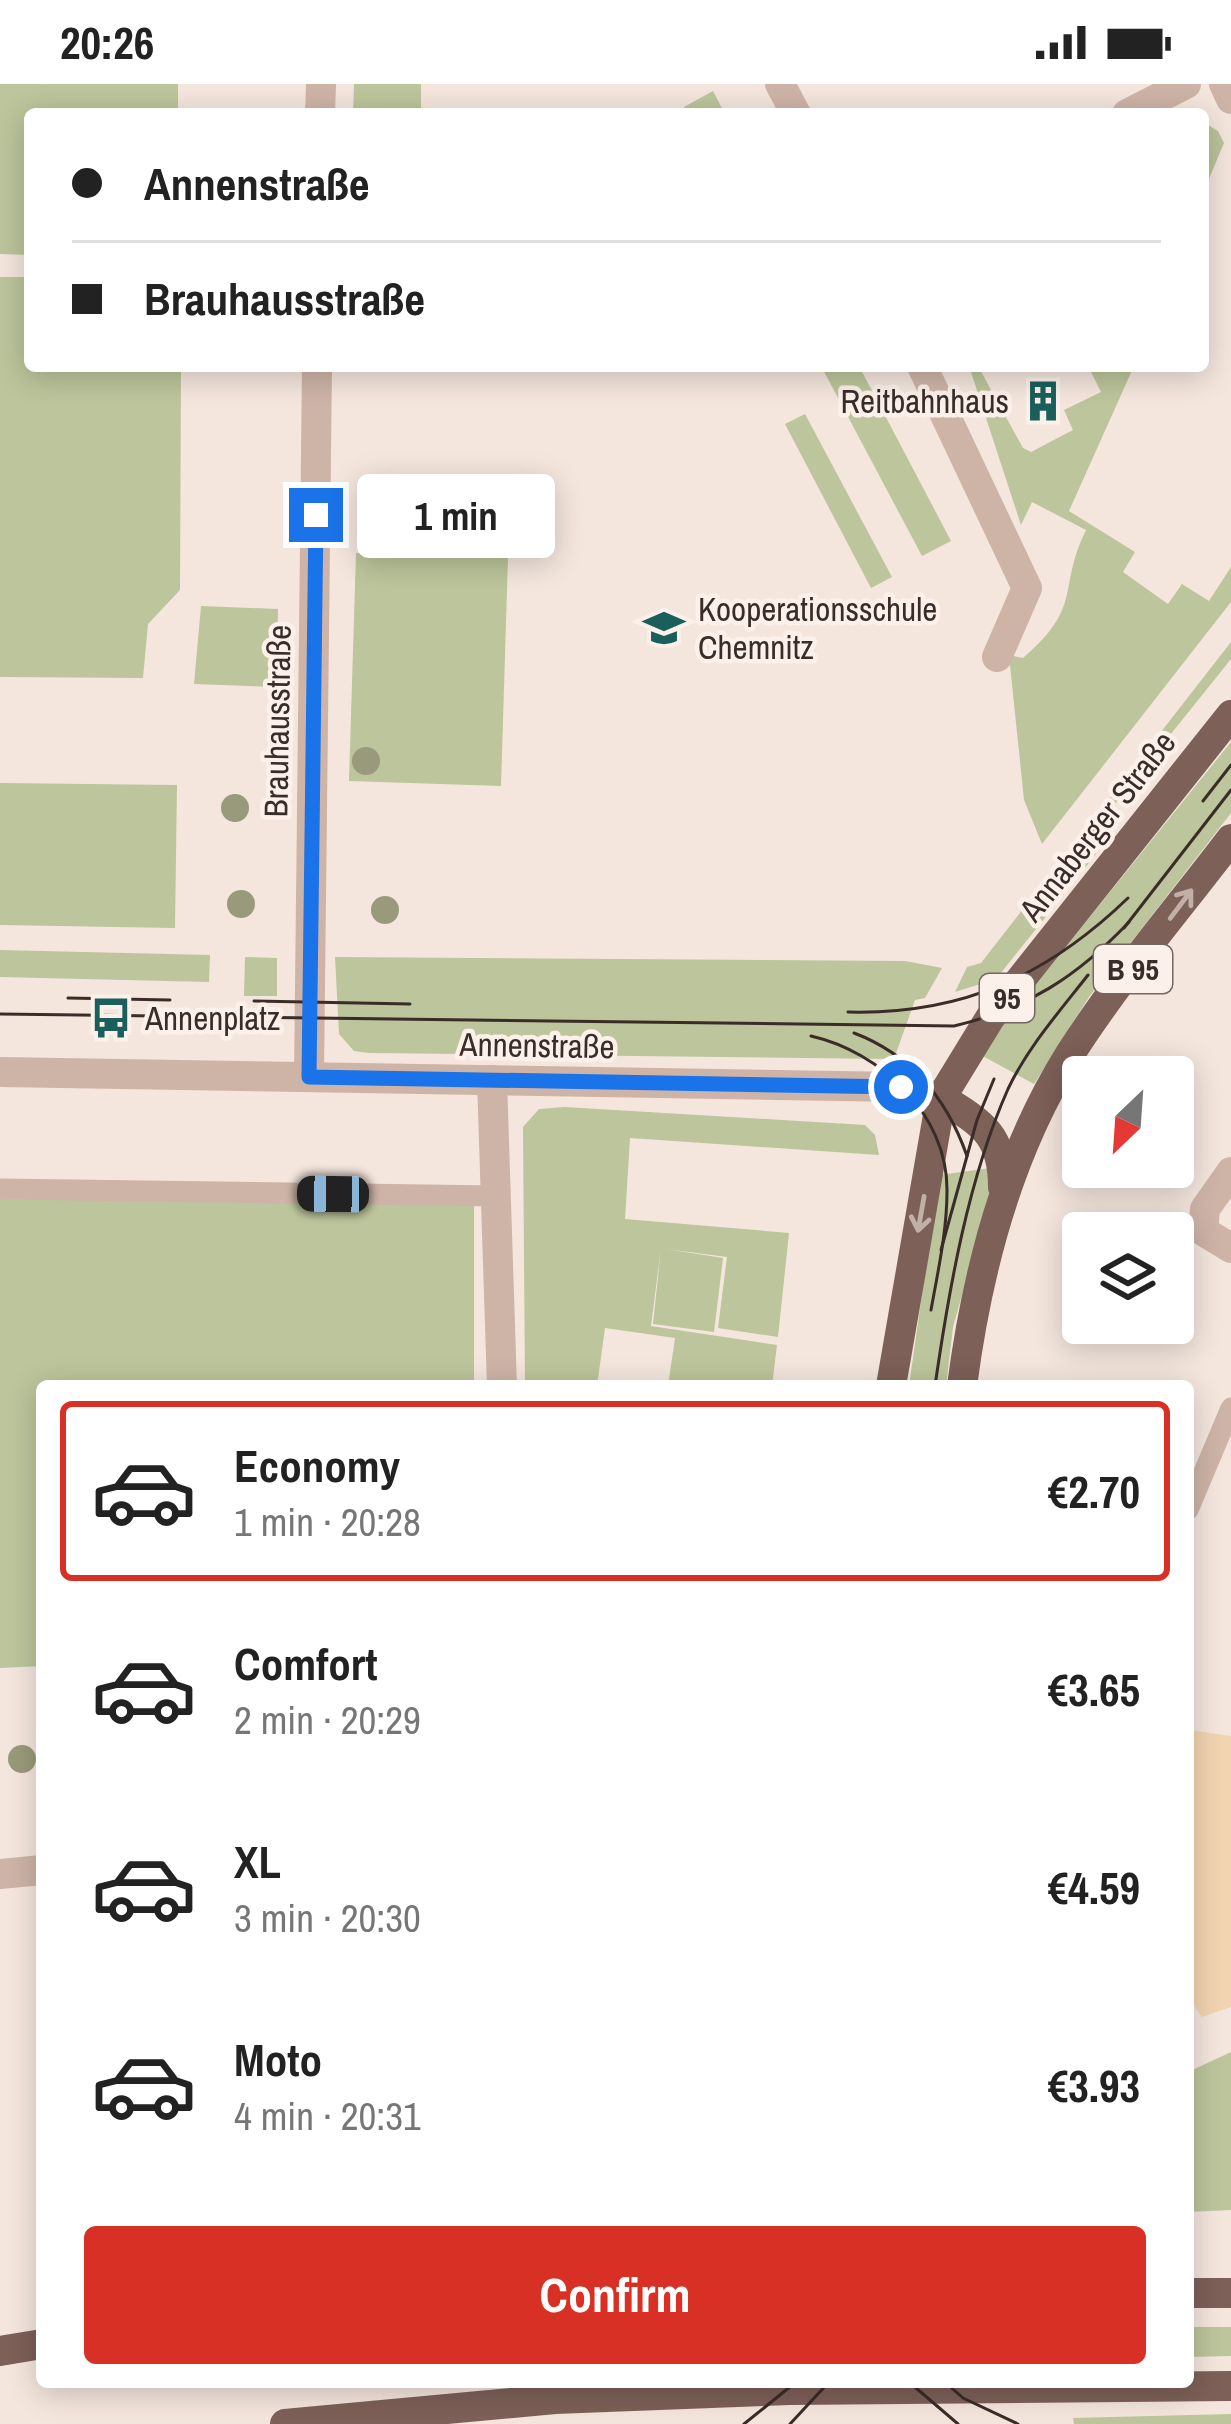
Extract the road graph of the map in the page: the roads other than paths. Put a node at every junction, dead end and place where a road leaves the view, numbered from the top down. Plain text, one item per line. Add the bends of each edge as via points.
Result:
1 (1186, 84) edge
2 (1223, 84) edge
3 (1231, 99) edge
4 (1139, 108) edge
5 (317, 372) edge
6 (925, 372) edge
7 (997, 657) dead end
8 (1231, 715) edge
9 (1231, 839) edge
10 (1082, 903) joint
11 (0, 1072) edge
12 (309, 1077) junction
13 (492, 1080) junction
14 (940, 1098) junction
15 (1231, 1172) edge
16 (0, 1189) edge
17 (496, 1196) junction
18 (1003, 1199) junction
19 (1231, 1248) edge
20 (502, 1380) edge
21 (893, 1380) edge
22 (963, 1380) edge
23 (1231, 1408) edge
24 (1194, 1496) edge
25 (36, 1871) edge
26 (0, 1874) edge
27 (1194, 2293) edge
28 (1231, 2293) edge
29 (36, 2345) edge
30 (0, 2351) edge
31 (1194, 2386) edge
32 (1231, 2386) edge
33 (762, 2388) edge
34 (382, 2420) edge
35 (285, 2424) edge

1 - 4 street
2 - 3 street
5 - 12 street, Brauhausstraße
6 - 7 street via 1027,588
8 - 10 main road, Annaberger Straße / B 95
18 -> 9 main road, B 95 via 1069,1057
10 - 14 main road, Annaberger Straße / 95 via 990,1018
11 - 12 street, Annenstraße
12 - 13 street, Annenstraße
13 - 14 street, Annenstraße via 901,1087
13 - 17 street
14 - 18 main road, Annenstraße via 991,1136 1003,1157
14 -> 21 main road, Annaberger Straße
15 - 19 street via 1205,1209 1203,1231
16 - 17 lane
17 - 20 street
18 - 22 main road, B 95
23 - 24 lane
25 - 26 street
27 - 28 main road
29 - 30 main road
31 - 32 main road
33 - 34 main road via 555,2399
34 - 35 main road

